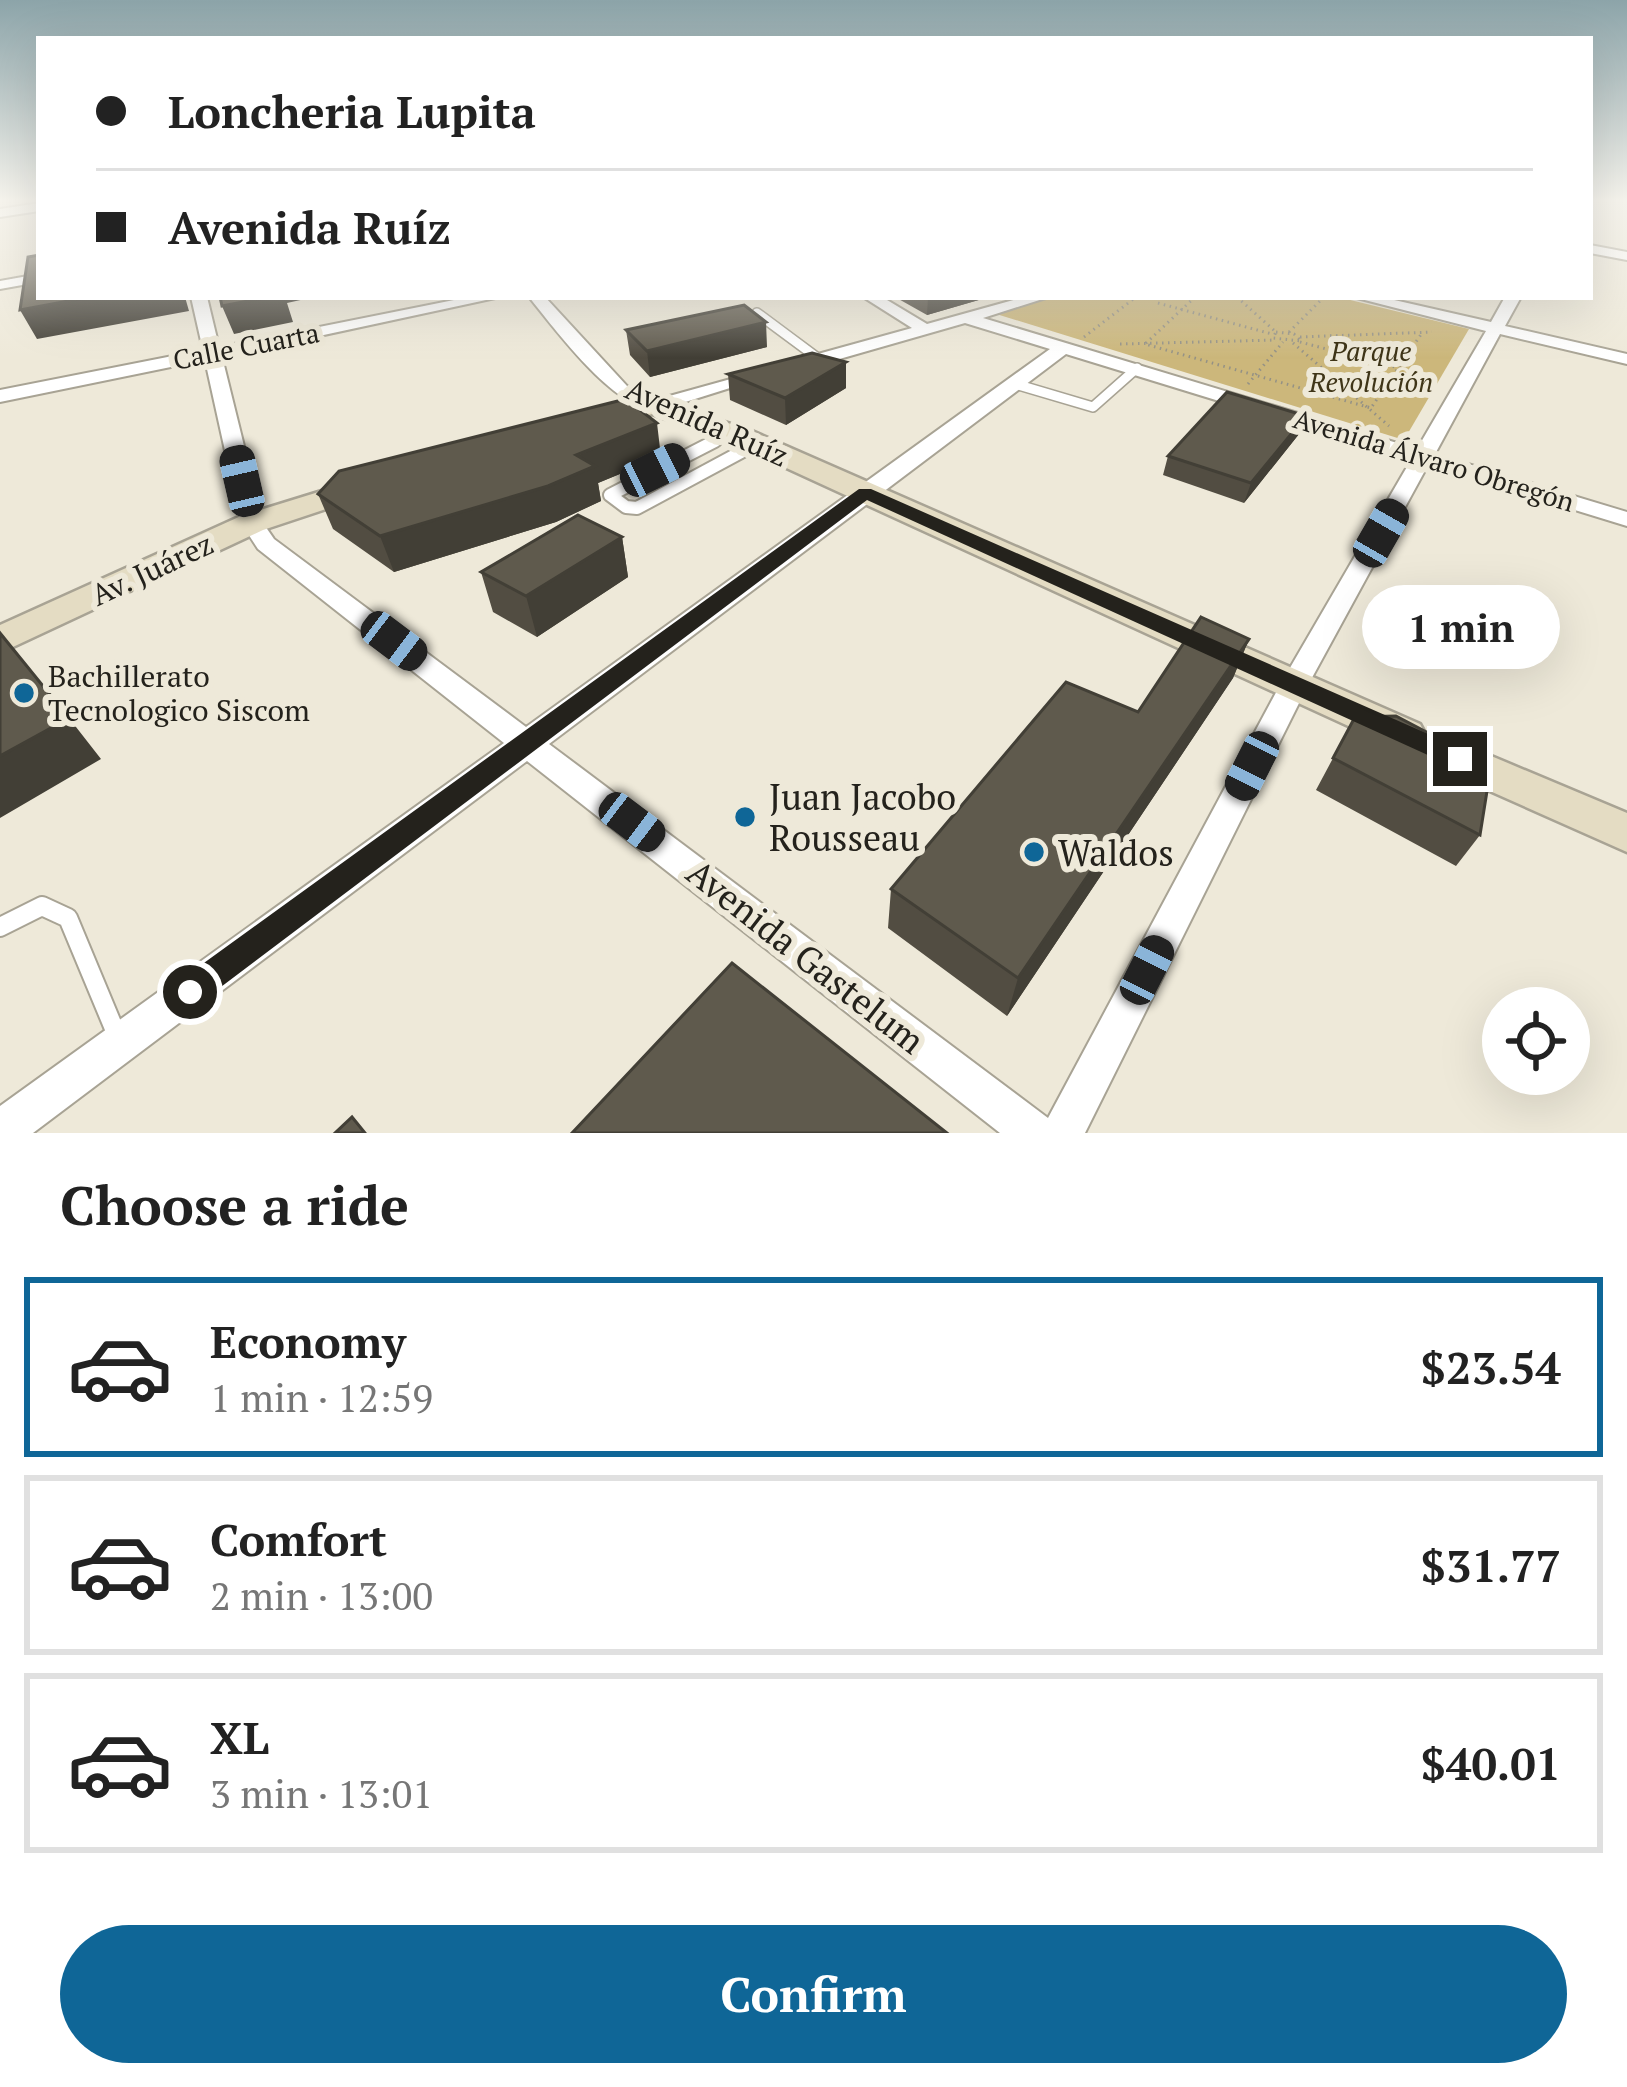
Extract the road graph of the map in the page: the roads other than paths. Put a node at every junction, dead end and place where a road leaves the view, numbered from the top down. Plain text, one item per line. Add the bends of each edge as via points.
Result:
1 (31, 279) edge
2 (0, 285) edge
3 (200, 300) edge
4 (477, 300) edge
5 (540, 300) edge
6 (876, 300) edge
7 (1030, 300) edge
8 (1374, 300) edge
9 (1511, 300) edge
10 (757, 313) edge
11 (965, 318) junction
12 (923, 328) junction
13 (1496, 328) junction
14 (1074, 342) junction
15 (212, 352) junction
16 (819, 359) junction
17 (1627, 359) edge
18 (1137, 368) junction
19 (1012, 383) junction
20 (0, 396) edge
21 (653, 406) junction
22 (562, 431) edge
23 (744, 438) junction
24 (1424, 457) junction
25 (403, 476) edge
26 (865, 492) junction
27 (1627, 519) edge
28 (252, 524) junction
29 (0, 640) edge
30 (1294, 685) junction
31 (528, 742) junction
32 (1627, 833) edge
33 (0, 927) edge
34 (120, 1045) junction
35 (0, 1132) edge
36 (1034, 1133) edge
37 (1064, 1133) edge

1 - 2 street
3 - 15 street
4 - 15 street, Calle Cuarta
5 - 21 street, Avenida Ruíz via 621,390
6 - 12 street
7 - 11 street
8 - 13 street
9 - 13 street
10 - 16 lane
11 - 12 street
11 - 14 street, Avenida Álvaro Obregón
12 - 16 street
13 - 17 street
13 - 24 street
14 - 18 street, Avenida Álvaro Obregón
14 - 19 street
15 - 20 street, Calle Cuarta
15 - 28 street
16 - 21 street
18 - 19 lane via 1093,407
18 - 24 street, Avenida Álvaro Obregón
19 - 26 street
21 - 22 street
21 - 23 street, Avenida Ruíz
23 - 23 lane via 637,508 610,495
23 - 26 street, Avenida Ruíz
24 - 27 street, Avenida Álvaro Obregón
24 - 30 street
25 - 28 street, Av. Juárez
26 - 30 street, Avenida Ruíz
26 - 31 street
28 - 29 street, Av. Juárez
28 - 31 street, Avenida Gastelum via 266,544
30 - 32 street, Avenida Ruíz
30 - 37 street
31 - 34 street
31 - 36 street, Avenida Gastelum
33 - 34 lane via 39,904 56,906
34 - 35 street

